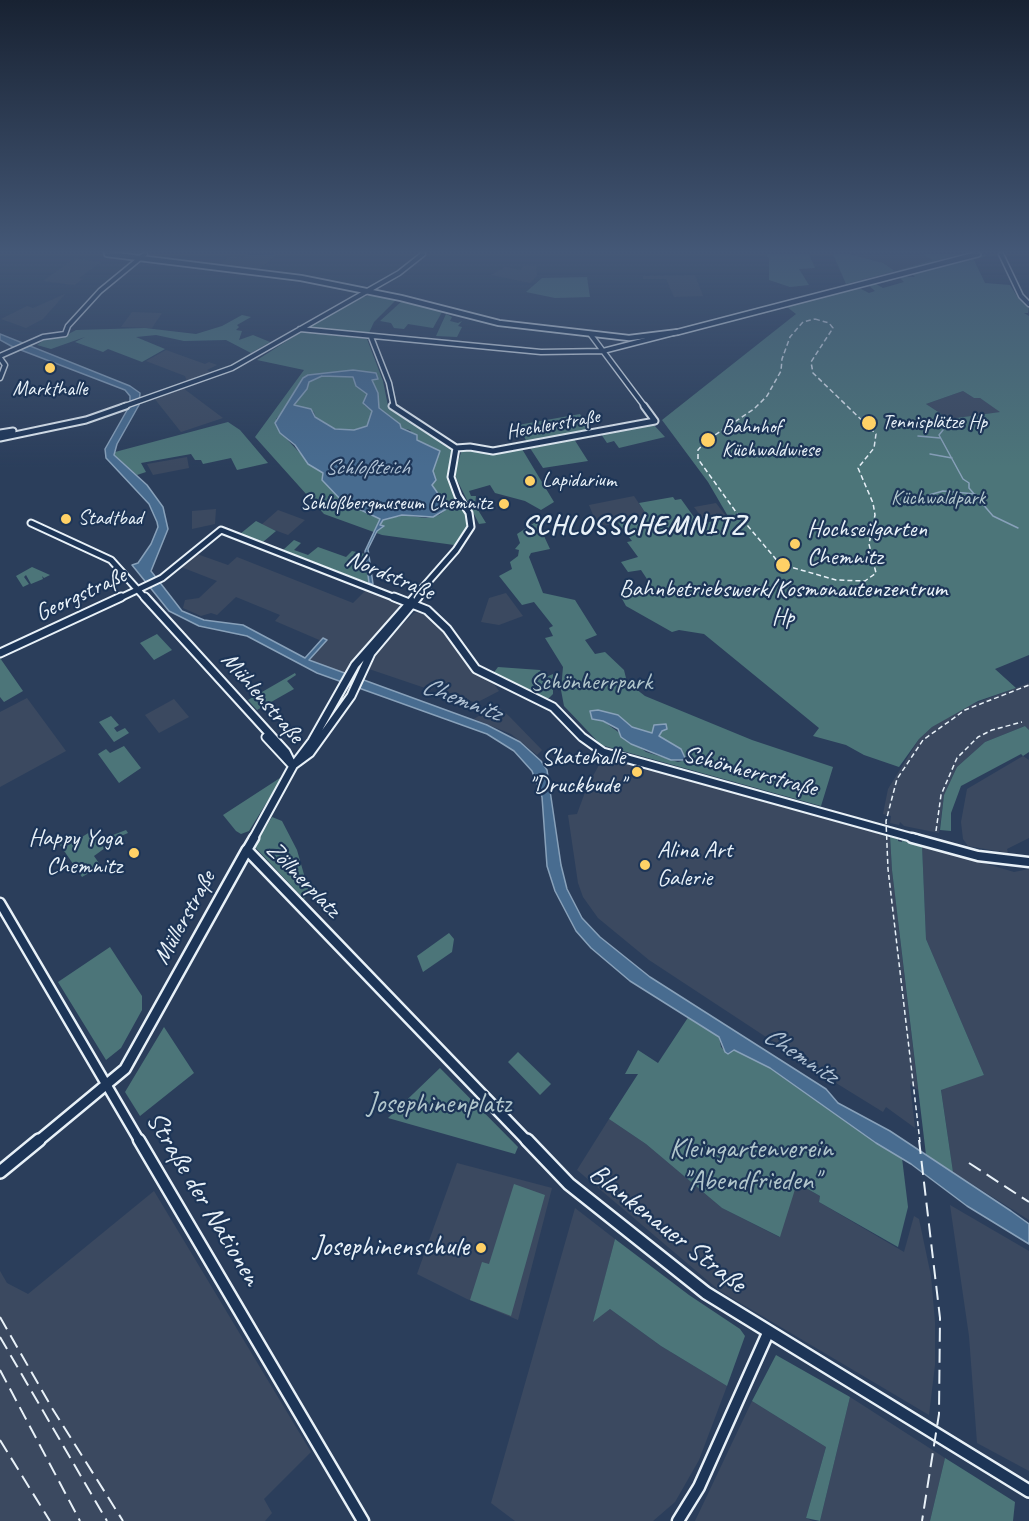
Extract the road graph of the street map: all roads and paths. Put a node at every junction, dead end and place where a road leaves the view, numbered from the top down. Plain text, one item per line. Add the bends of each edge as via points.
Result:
1 (71, 325) edge
2 (307, 325) edge
3 (517, 325) edge
4 (705, 325) edge
5 (300, 329) junction
6 (679, 332) junction
7 (591, 335) junction
8 (371, 337) junction
9 (603, 351) junction
10 (0, 357) edge
11 (0, 378) edge
12 (0, 434) edge
13 (456, 448) junction
14 (31, 523) dead end
15 (221, 530) joint
16 (137, 589) junction
17 (412, 602) junction
18 (0, 653) edge
19 (553, 707) joint
20 (293, 766) junction
21 (248, 850) junction
22 (1029, 862) edge
23 (0, 903) edge
24 (331, 936) joint
25 (107, 1086) junction
26 (0, 1173) edge
27 (768, 1333) junction
28 (1029, 1491) edge
29 (363, 1521) edge
30 (678, 1521) edge

1 - 10 main road via 63,335 47,336
2 - 5 main road
3 - 7 main road
4 - 6 main road
5 - 8 main road
5 - 12 main road via 229,369 130,404 81,421
6 - 7 main road via 637,338
6 - 9 main road
7 - 9 main road
8 - 9 main road via 537,352
8 - 13 main road via 392,406
9 - 13 main road, Hechlerstraße via 656,421 493,451
10 - 11 main road via 5,365
13 - 17 main road, Müllerstraße via 451,477 472,523 456,550
14 - 16 main road, Mühlenstraße via 109,558
15 - 16 main road, Georgstraße via 162,578
15 - 17 main road, Nordstraße
16 - 18 main road, Georgstraße
16 - 20 main road, Mühlenstraße via 286,752
17 - 19 main road, Nordstraße via 440,620 476,669
17 - 20 main road, Müllerstraße via 362,655
17 - 20 main road, Müllerstraße via 371,653 355,688 310,753
19 - 22 main road, Schönherrstraße via 603,752 993,859
20 - 21 main road, Müllerstraße
21 - 24 main road, Zöllnerplatz
21 - 25 main road, Müllerstraße via 136,1054
23 - 25 main road, Straße der Nationen
24 - 27 main road, Blankenauer Straße via 569,1184 706,1293
25 - 26 main road, Müllerstraße
25 - 29 main road, Straße der Nationen
27 - 28 main road, Blankenauer Straße
27 - 30 main road via 699,1487

